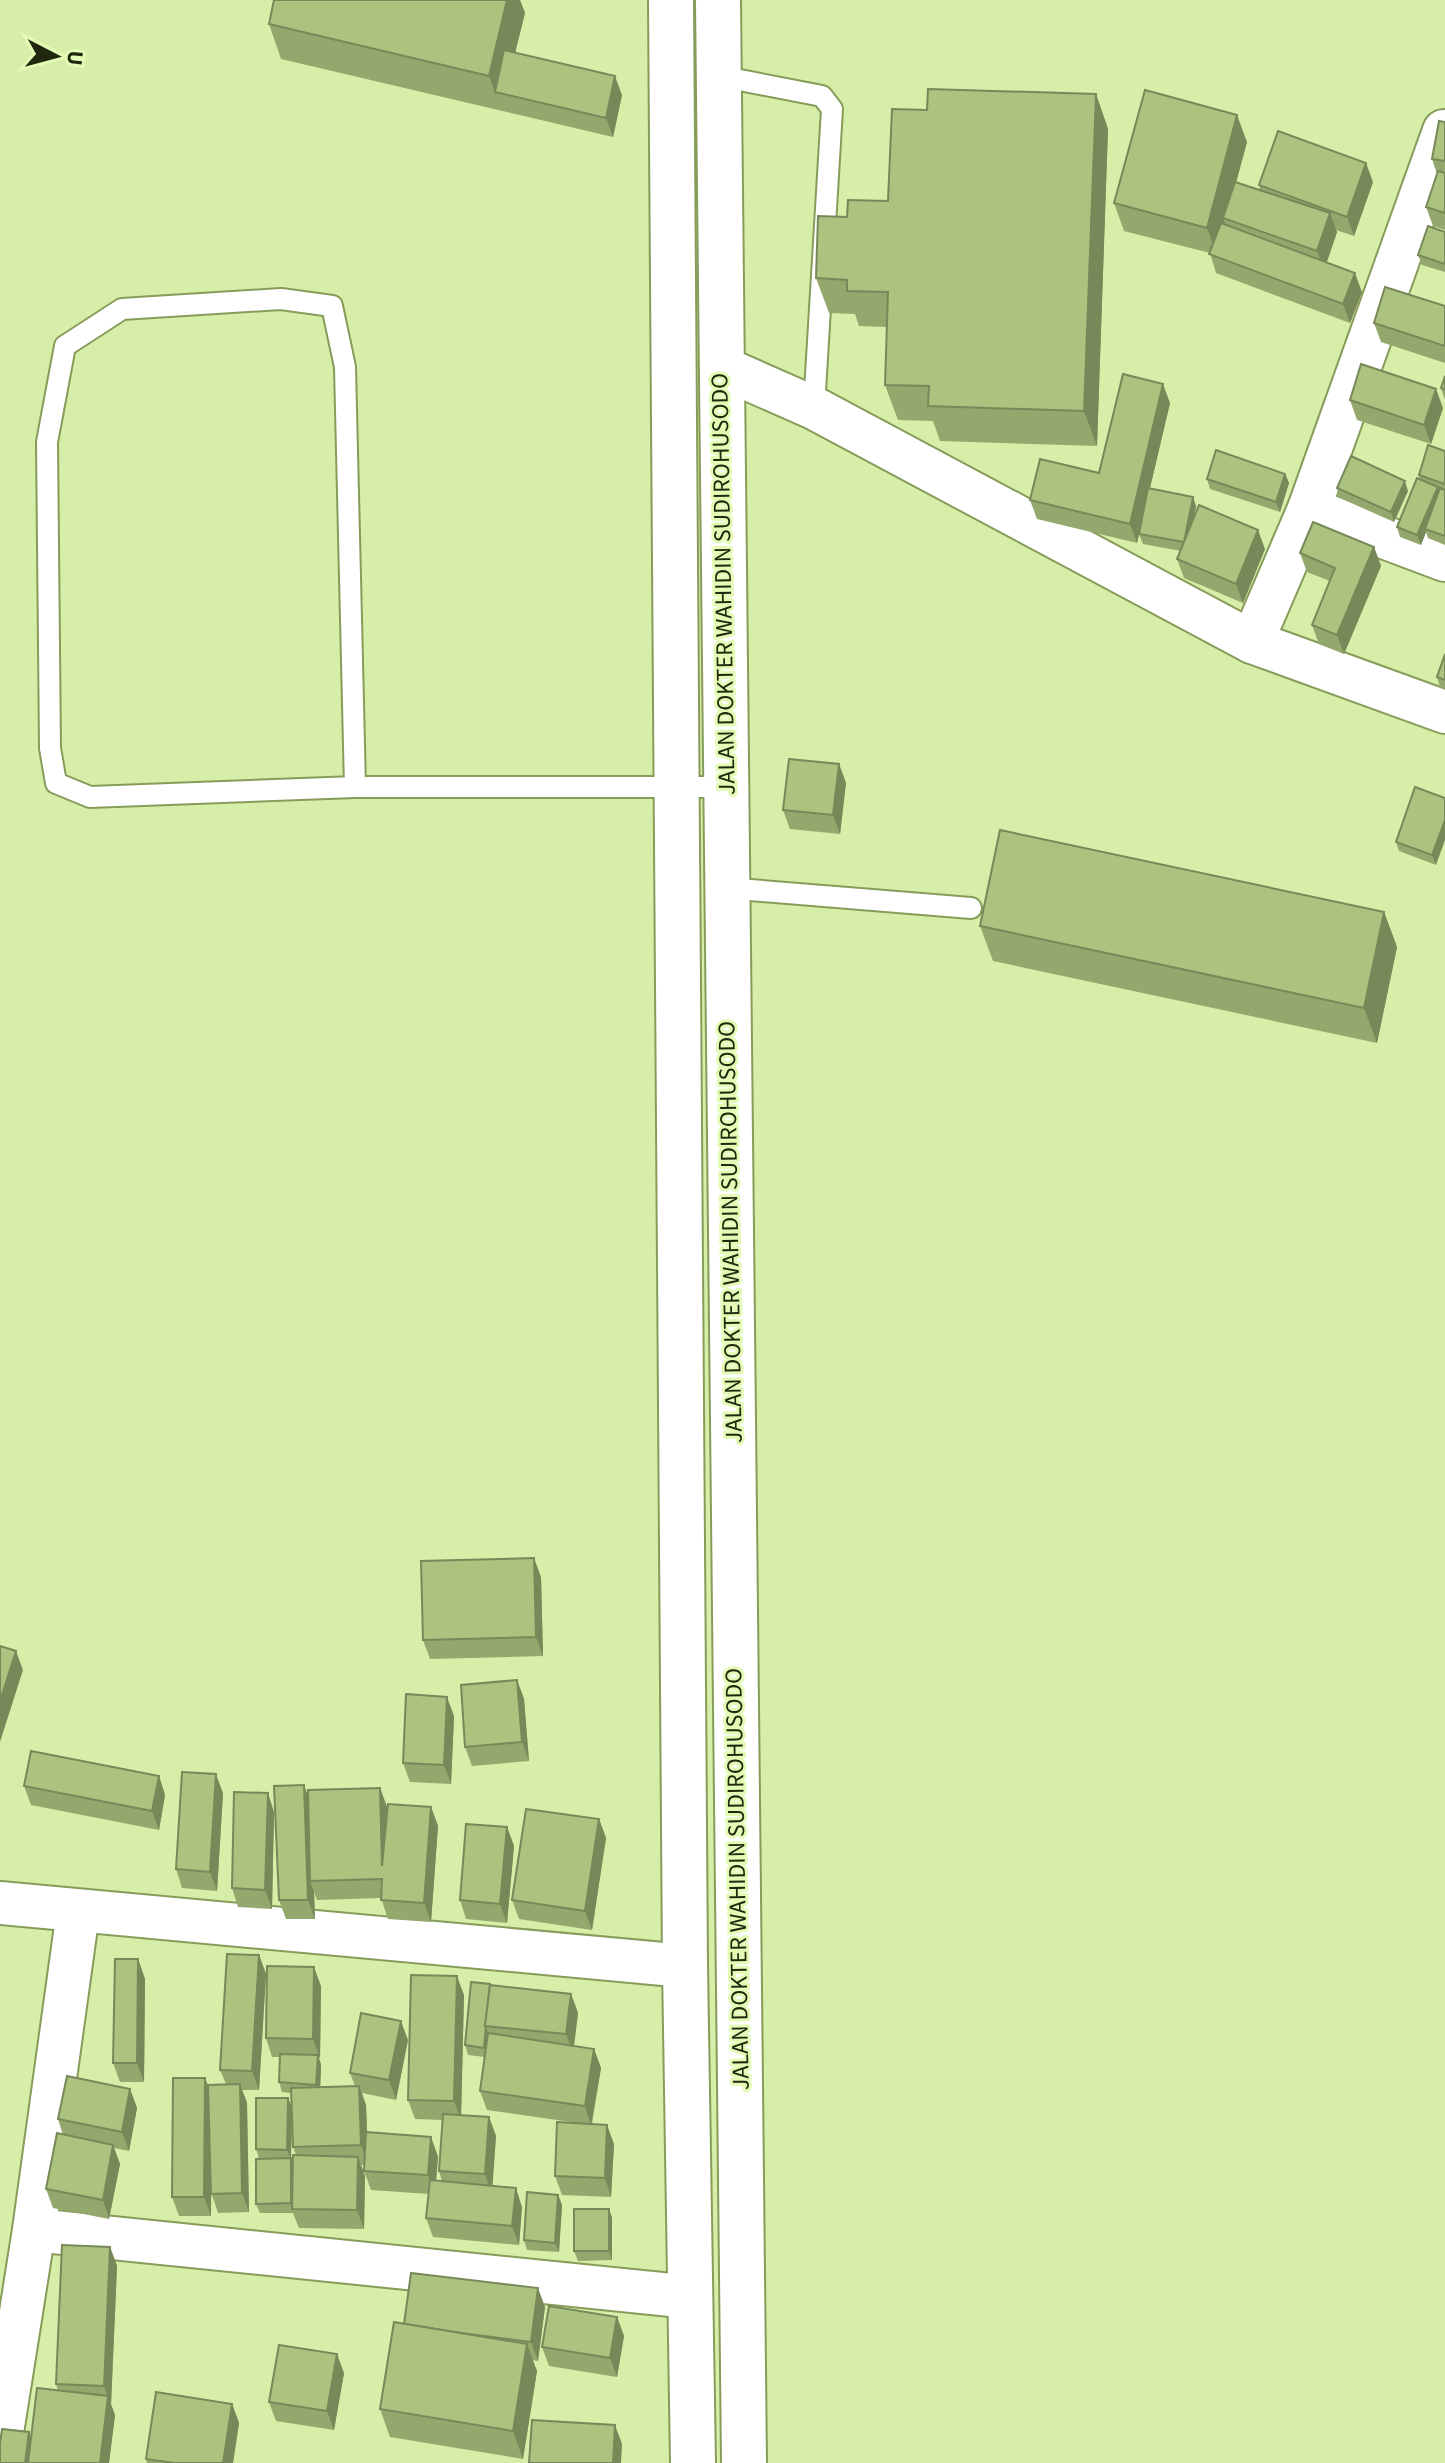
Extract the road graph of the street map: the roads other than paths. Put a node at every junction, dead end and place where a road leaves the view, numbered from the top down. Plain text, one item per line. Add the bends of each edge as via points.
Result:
1 (671, 0) edge
2 (718, 0) edge
3 (719, 76) junction
4 (1444, 131) edge
5 (721, 367) junction
6 (814, 408) junction
7 (1309, 509) junction
8 (1445, 560) edge
9 (1252, 642) junction
10 (1445, 712) edge
11 (355, 787) junction
12 (678, 787) junction
13 (724, 787) junction
14 (726, 888) junction
15 (971, 908) dead end
16 (0, 1903) edge
17 (78, 1912) junction
18 (685, 1966) junction
19 (34, 2230) junction
20 (691, 2297) junction
21 (0, 2445) edge
22 (693, 2463) edge
23 (744, 2463) edge

1 - 12 highway, JALAN DOKTER WAHIDIN SUDIROHUSODO
2 - 3 highway, JALAN DOKTER WAHIDIN SUDIROHUSODO
3 - 5 highway, JALAN DOKTER WAHIDIN SUDIROHUSODO
3 - 6 lane via 822,96 832,109
4 - 7 street
5 - 6 street
5 - 13 highway, JALAN DOKTER WAHIDIN SUDIROHUSODO
6 - 9 street
7 - 8 street
7 - 9 street
9 - 10 street
11 - 11 lane via 345,367 332,306 281,299 122,309 65,346 47,442 50,748 56,783 90,797
11 - 12 lane
12 - 13 lane
12 - 18 highway, JALAN DOKTER WAHIDIN SUDIROHUSODO
13 - 14 highway, JALAN DOKTER WAHIDIN SUDIROHUSODO
14 - 15 lane
14 - 23 highway, JALAN DOKTER WAHIDIN SUDIROHUSODO
16 - 17 street
17 - 18 street
17 - 19 street
18 - 20 highway, JALAN DOKTER WAHIDIN SUDIROHUSODO
19 - 20 street
19 - 21 street
20 - 22 highway, JALAN DOKTER WAHIDIN SUDIROHUSODO

